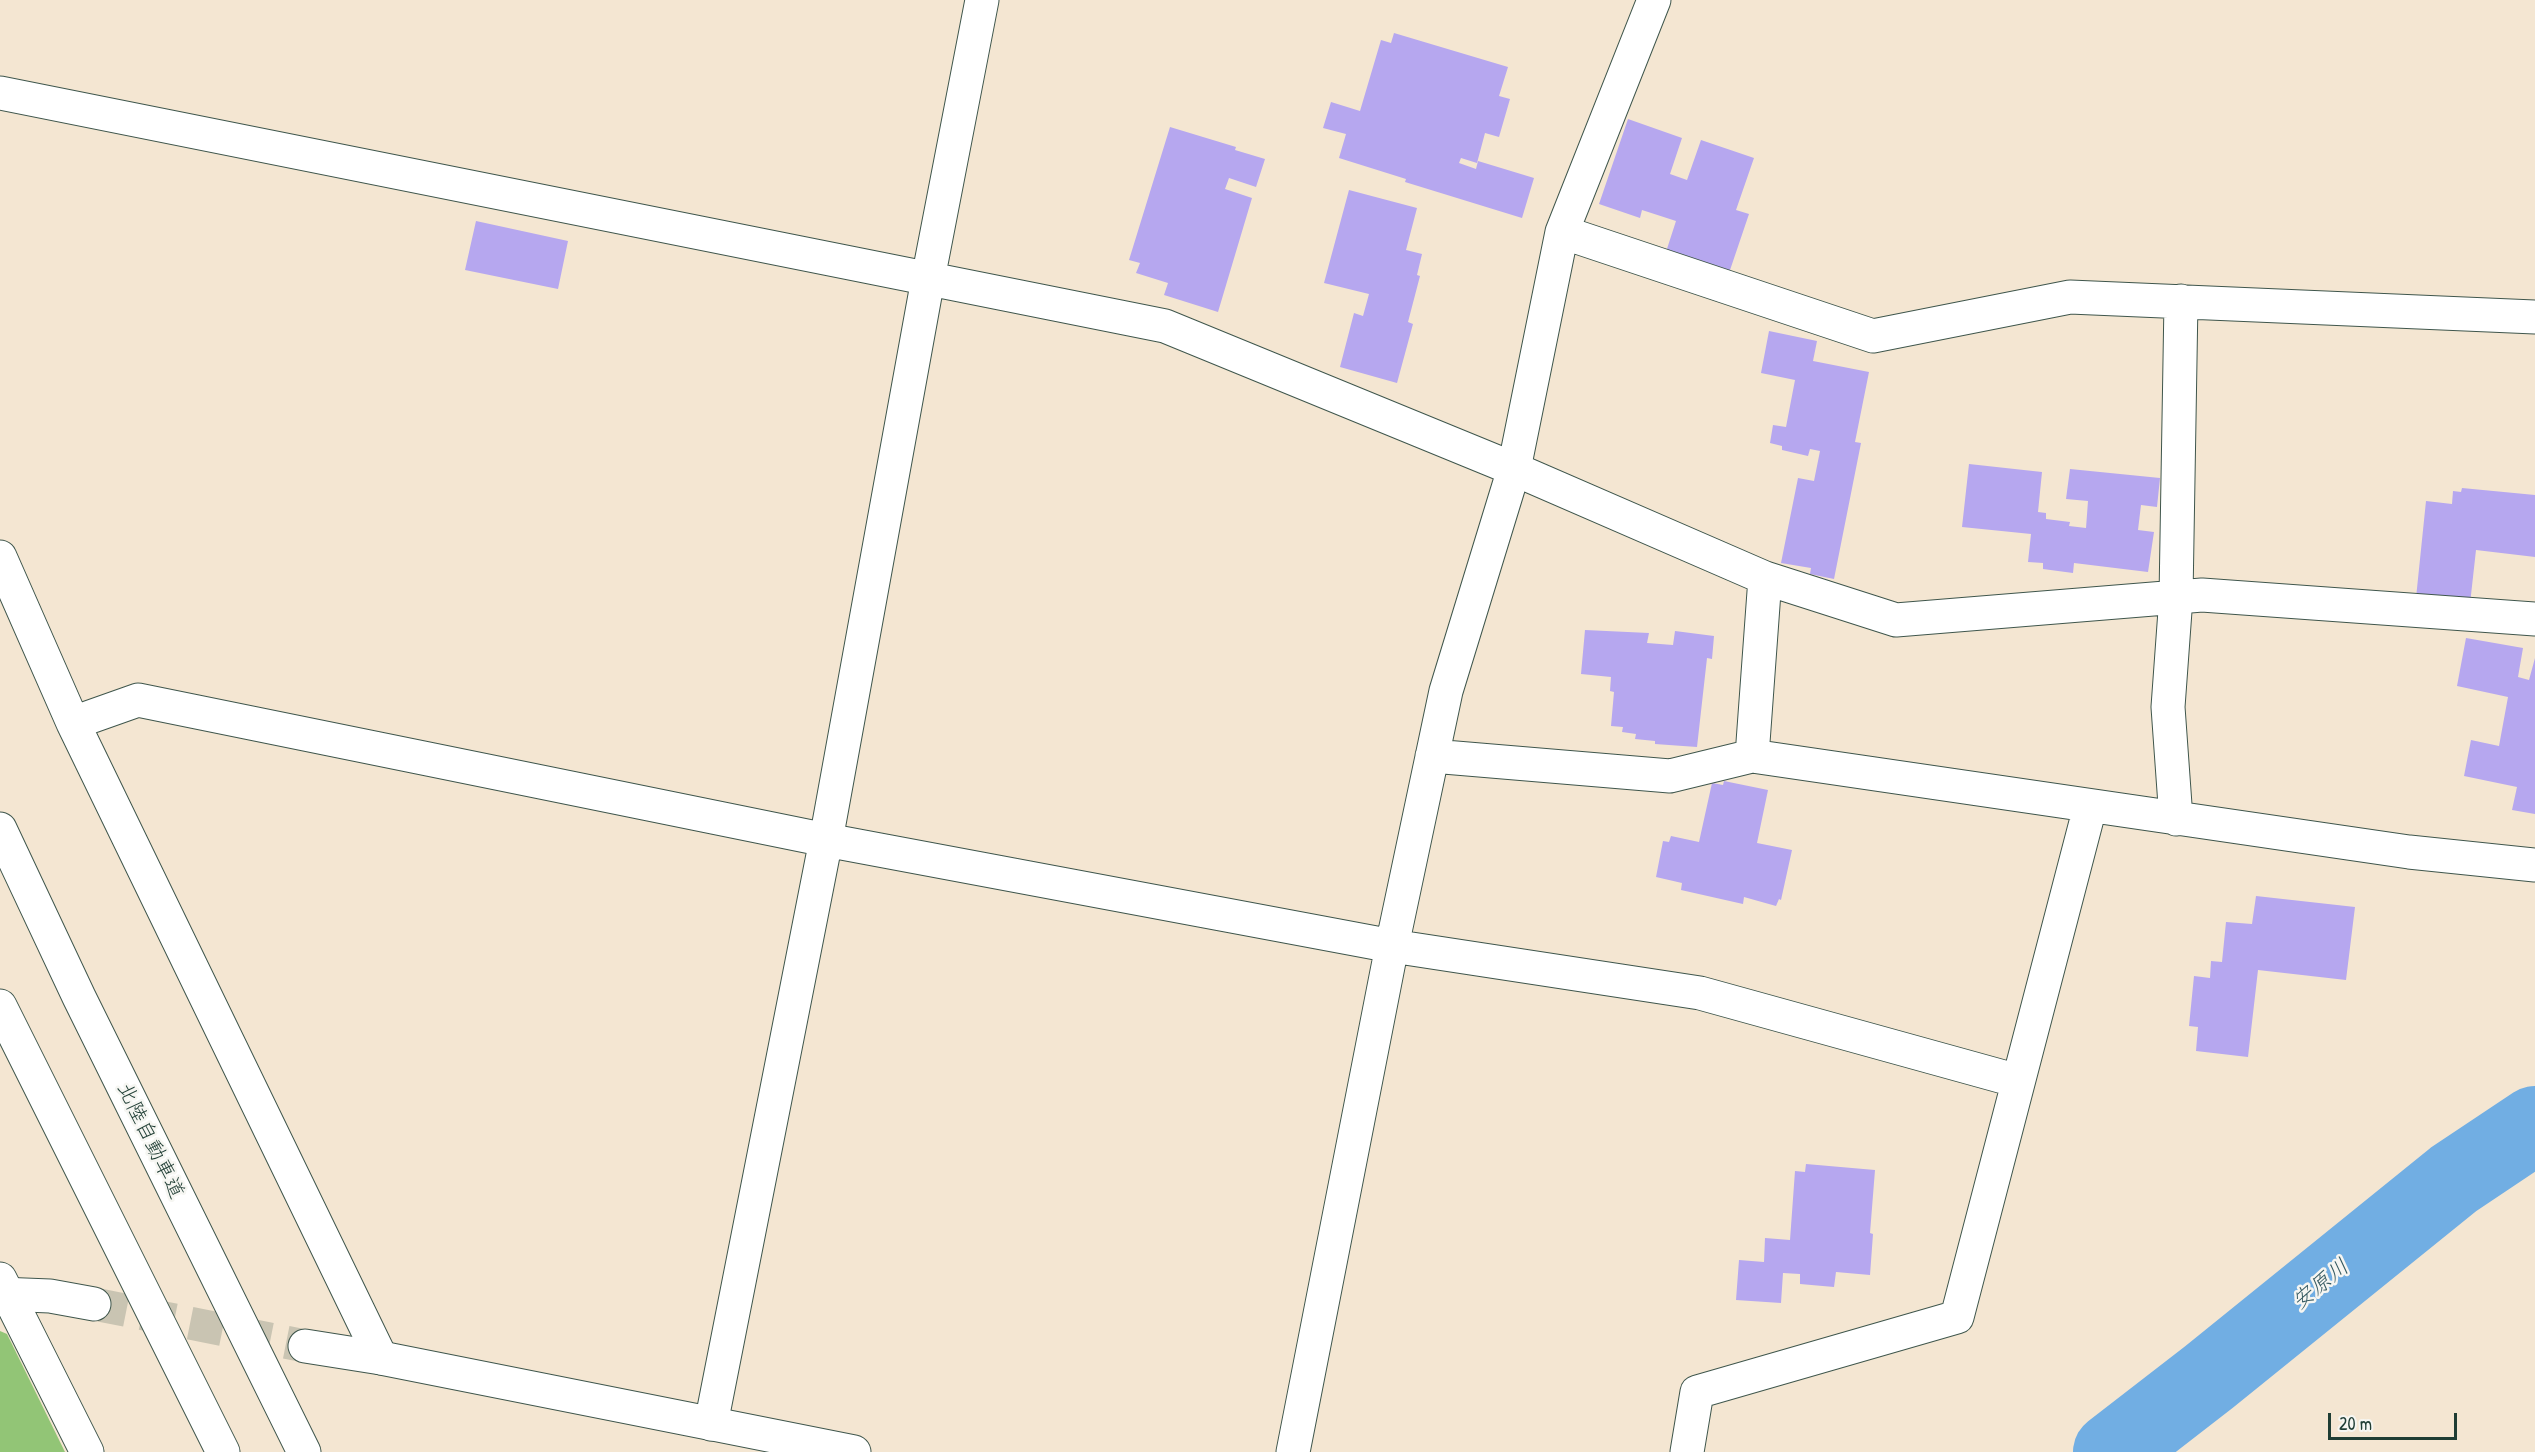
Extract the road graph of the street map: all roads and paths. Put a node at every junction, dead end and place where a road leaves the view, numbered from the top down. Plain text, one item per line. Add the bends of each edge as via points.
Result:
1 (982, 0) edge
2 (1654, 0) edge
3 (0, 93) edge
4 (1562, 232) junction
5 (928, 279) junction
6 (2181, 301) junction
7 (2535, 317) edge
8 (1514, 469) junction
9 (0, 557) edge
10 (1765, 578) junction
11 (2176, 597) junction
12 (2535, 619) edge
13 (73, 723) junction
14 (1432, 756) junction
15 (1752, 756) junction
16 (2090, 807) junction
17 (2176, 819) junction
18 (0, 829) edge
19 (826, 840) junction
20 (2535, 865) edge
21 (1392, 946) junction
22 (0, 1006) edge
23 (2018, 1081) junction
24 (2, 1289) edge
25 (94, 1304) tunnel mouth
26 (305, 1346) tunnel mouth
27 (381, 1358) junction
28 (711, 1424) junction
29 (87, 1452) edge
30 (223, 1452) edge
31 (304, 1452) edge
32 (854, 1452) edge
33 (1293, 1452) edge
34 (1687, 1452) edge

1 - 5 main road
2 - 4 main road
3 - 5 main road
4 - 6 main road via 1873,336 2070,297
4 - 8 main road
5 - 8 main road via 1165,326
5 - 19 main road
6 - 7 main road
6 - 11 main road
8 - 10 main road
8 - 14 main road via 1446,691
9 - 13 main road
10 - 11 main road via 1896,620
10 - 15 main road
11 - 12 main road via 2202,595
11 - 17 main road via 2168,707
13 - 19 main road via 138,700
13 - 27 main road
14 - 15 main road via 1670,776
14 - 21 main road
15 - 16 main road
16 - 17 main road
16 - 23 main road
17 - 20 main road via 2409,852
18 - 31 main road, 北陸自動車道
19 - 21 main road
19 - 28 main road
21 - 23 main road via 1700,993
21 - 33 main road
22 - 30 main road
23 - 34 main road via 1957,1317 1697,1392
24 - 25 main road
24 - 29 main road
26 - 27 main road
27 - 28 main road
28 - 32 main road

